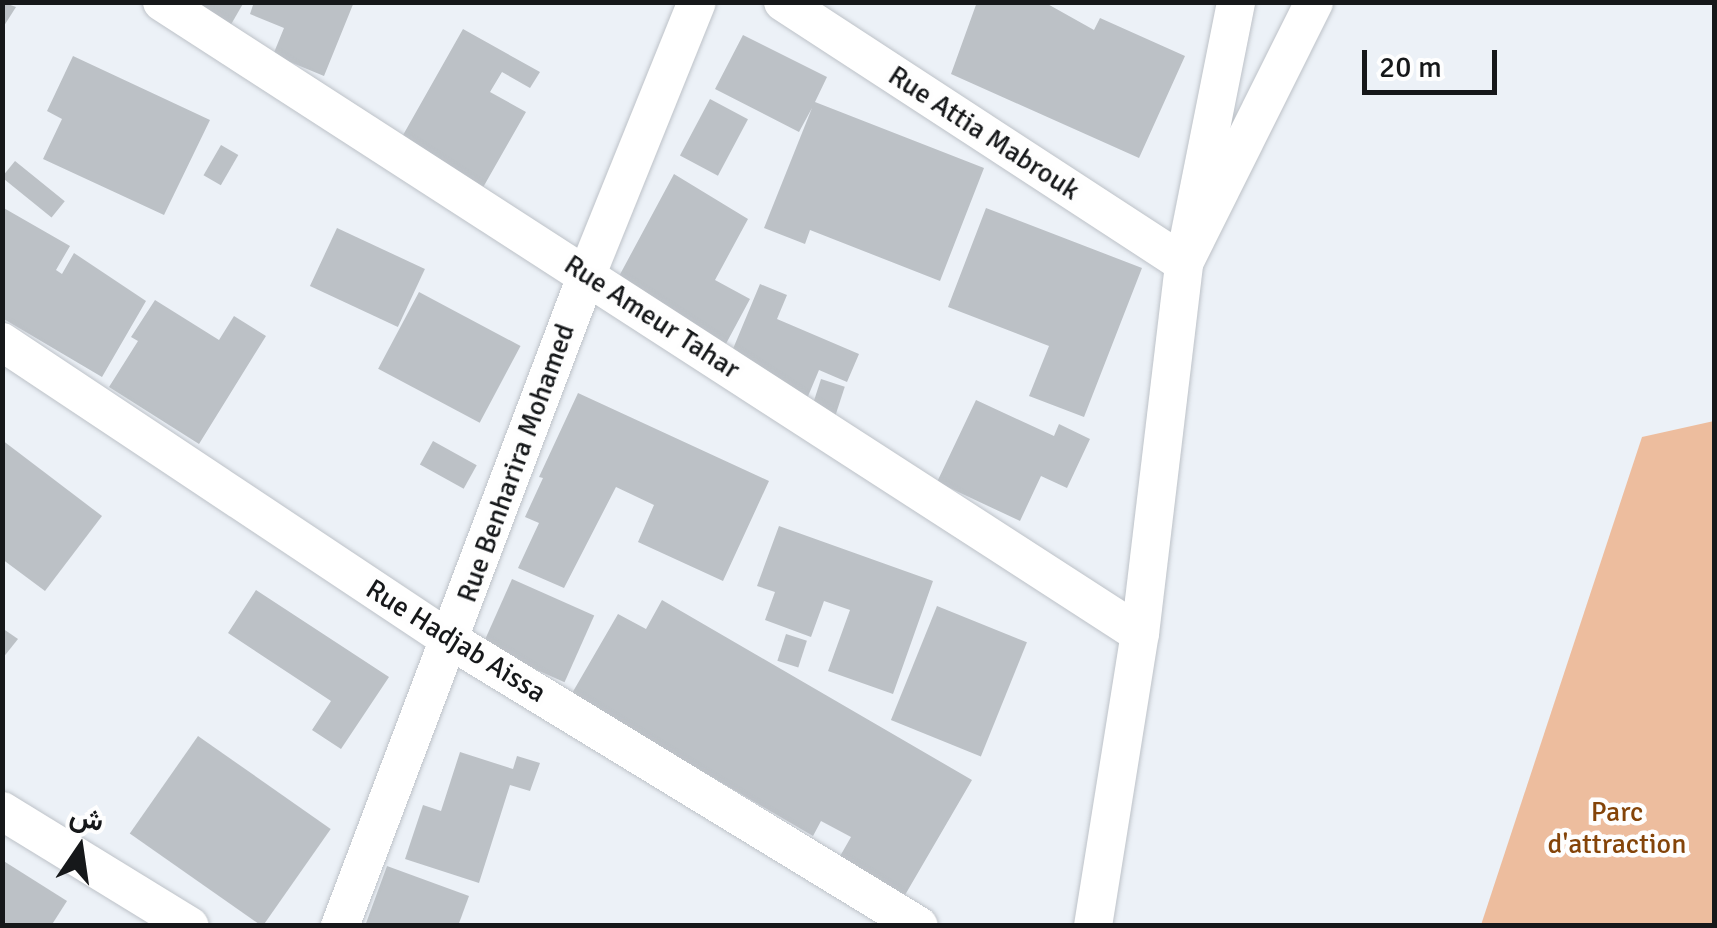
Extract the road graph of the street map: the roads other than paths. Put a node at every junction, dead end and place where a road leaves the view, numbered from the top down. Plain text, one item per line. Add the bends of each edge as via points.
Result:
1 (162, 2) edge
2 (696, 2) edge
3 (783, 2) edge
4 (1236, 2) edge
5 (1314, 2) edge
6 (1184, 263) junction
7 (586, 274) junction
8 (2, 342) edge
9 (1140, 634) junction
10 (450, 640) junction
11 (2, 811) edge
12 (190, 926) edge
13 (340, 926) edge
14 (919, 926) edge
15 (1093, 926) edge

1 - 7 street, Rue Ameur Tahar
2 - 7 street, Rue Benharira Mohamed
3 - 6 street, Rue Attia Mabrouk
4 - 6 street
5 - 6 street
6 - 9 street
7 - 9 street, Rue Ameur Tahar
7 - 10 street, Rue Benharira Mohamed
8 - 10 street, Rue Hadjab Aissa
9 - 15 street
10 - 13 street, Rue Benharira Mohamed
10 - 14 street, Rue Hadjab Aissa
11 - 12 street

